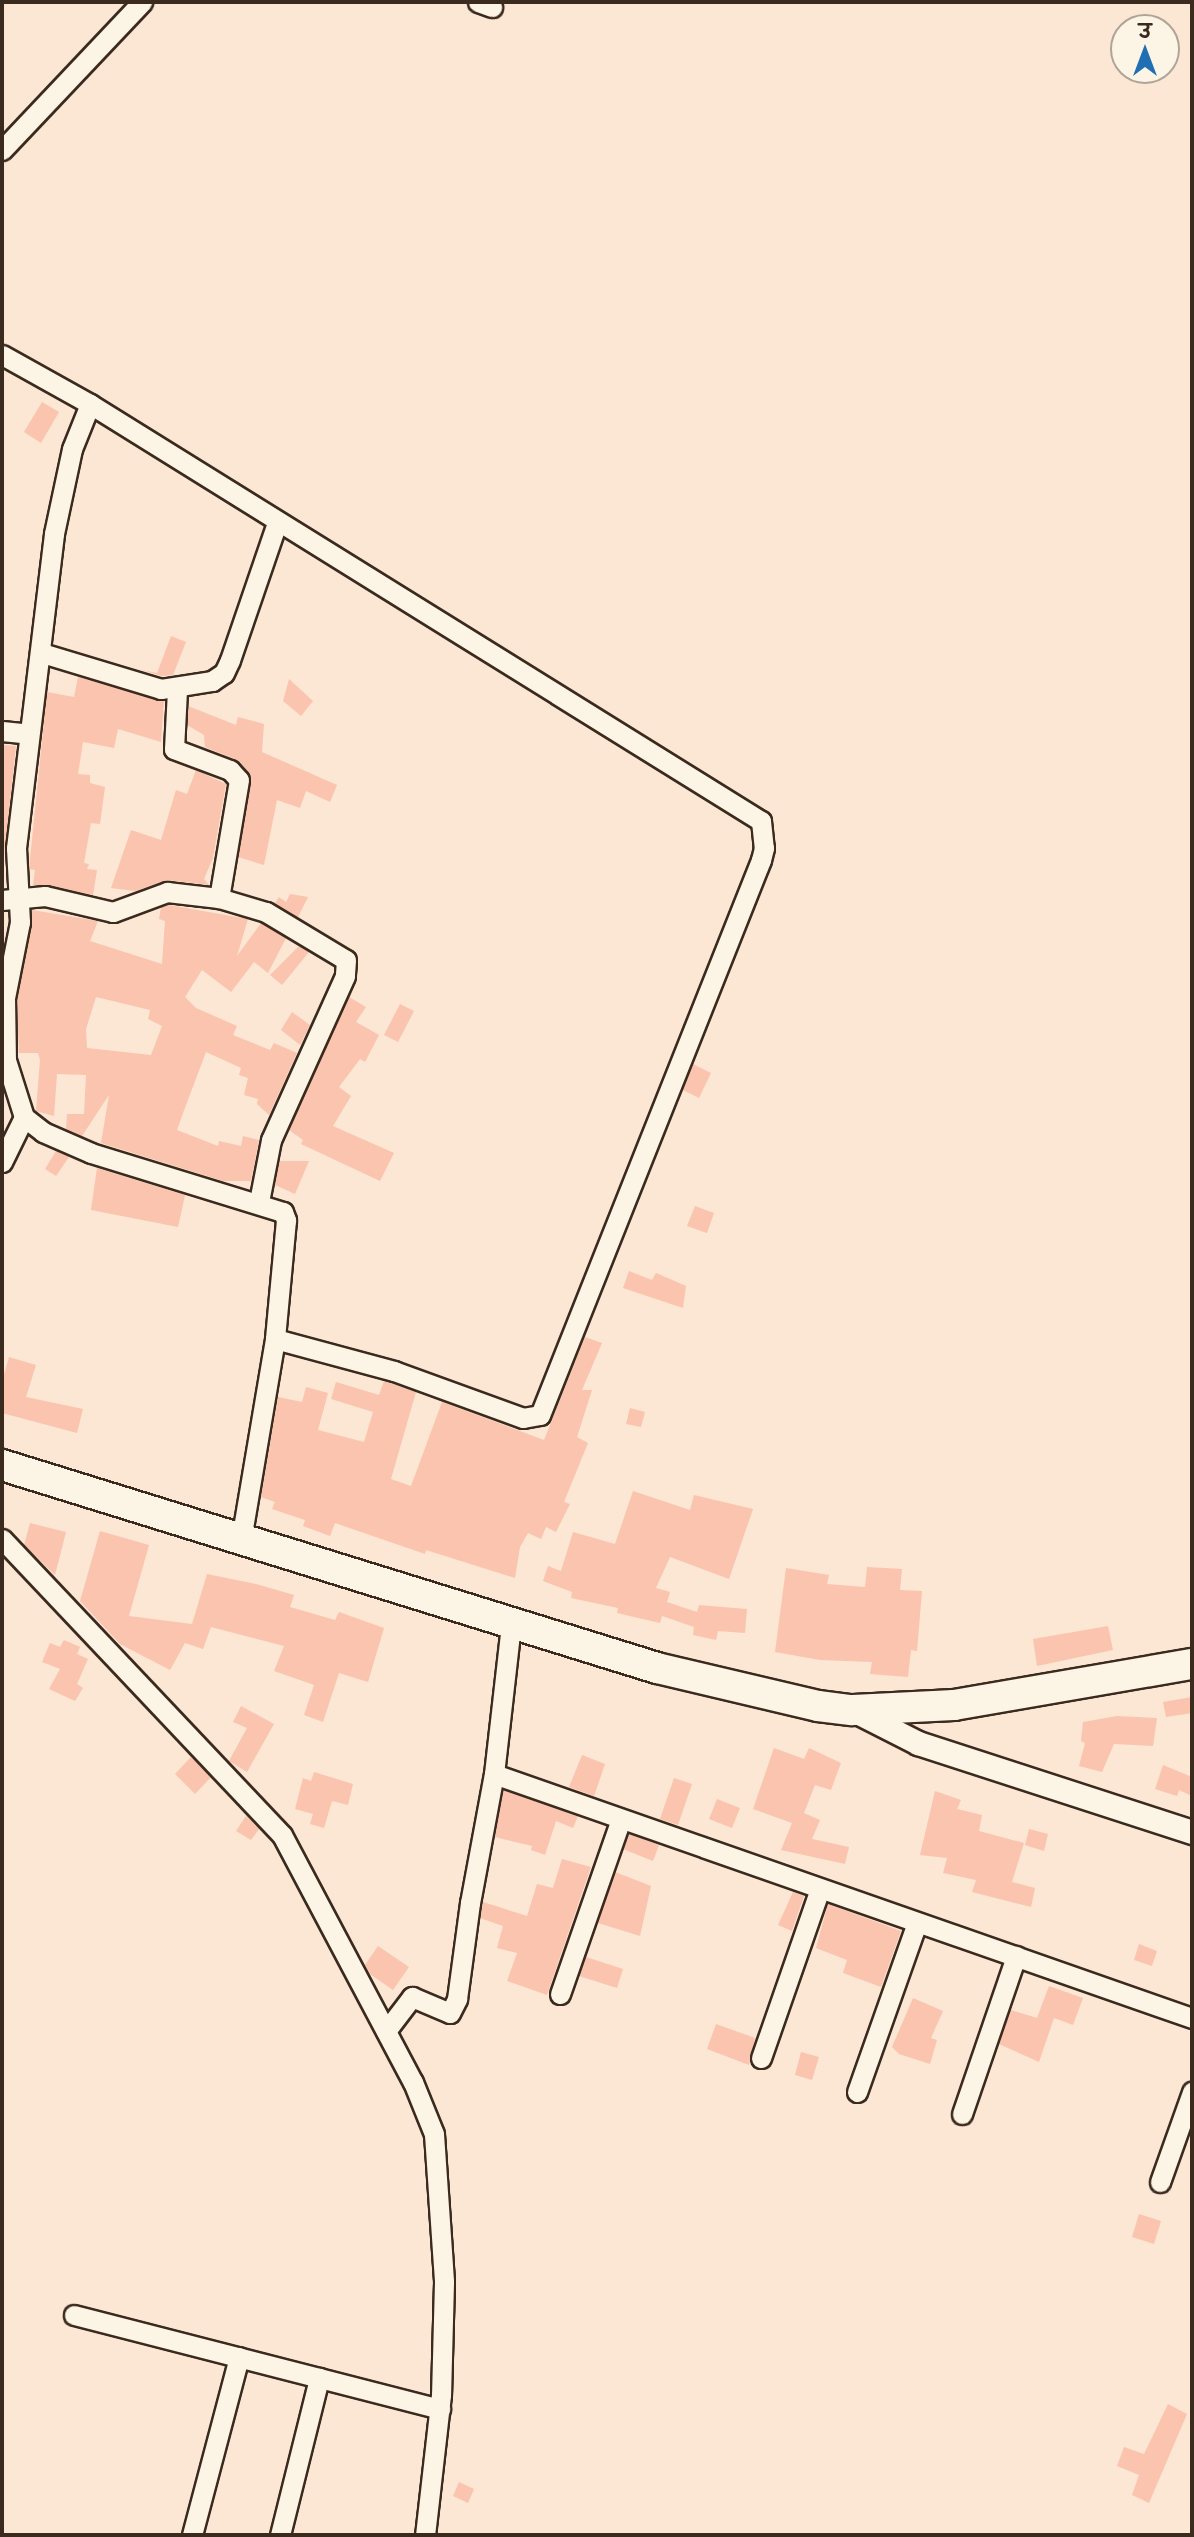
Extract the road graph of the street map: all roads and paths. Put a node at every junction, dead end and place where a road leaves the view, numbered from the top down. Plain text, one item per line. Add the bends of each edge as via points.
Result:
1 (142, 2) edge
2 (2, 150) edge
3 (2, 355) edge
4 (90, 404) junction
5 (277, 523) junction
6 (42, 653) junction
7 (177, 690) junction
8 (2, 731) edge
9 (29, 734) junction
10 (11, 898) edge
11 (219, 898) junction
12 (24, 1117) junction
13 (2, 1162) edge
14 (260, 1202) junction
15 (275, 1339) junction
16 (2, 1465) edge
17 (2, 1539) edge
18 (241, 1540) junction
19 (511, 1624) junction
20 (1192, 1664) edge
21 (853, 1710) junction
22 (494, 1774) junction
23 (621, 1819) junction
24 (1192, 1832) edge
25 (819, 1891) junction
26 (917, 1923) junction
27 (1016, 1956) junction
28 (560, 1994) dead end
29 (1192, 2018) edge
30 (386, 2031) junction
31 (761, 2057) dead end
32 (857, 2092) dead end
33 (1192, 2092) edge
34 (961, 2114) dead end
35 (1160, 2182) dead end
36 (74, 2315) dead end
37 (239, 2357) junction
38 (319, 2378) junction
39 (440, 2409) junction
40 (192, 2535) edge
41 (280, 2535) edge
42 (425, 2535) edge

1 - 2 street
3 - 4 street
4 - 5 street
4 - 6 street via 62,487
5 - 7 street via 224,673
5 - 15 street via 761,821 764,848 540,1415 523,1418 394,1371
6 - 7 street
6 - 9 street
7 - 11 street via 174,750 230,770 239,780
8 - 9 street
9 - 10 street
10 - 11 street via 67,898 113,912 128,911 167,892
10 - 12 street via 19,941 4,1024 6,1060
11 - 14 street via 266,912 339,954 348,967 271,1140
12 - 13 street
12 - 14 street via 43,1132 91,1153
14 - 15 street via 283,1212 286,1220
15 - 18 street
16 - 18 main road
17 - 30 street via 282,1835
18 - 19 main road
19 - 21 main road via 733,1689
19 - 22 street
20 - 21 main road via 966,1703
21 - 24 street via 918,1743
22 - 23 street
22 - 30 street via 454,2009 443,2012 428,2000 412,1997
23 - 25 street
23 - 28 street
25 - 26 street
25 - 31 street
26 - 27 street
26 - 32 street
27 - 29 street
27 - 34 street
30 - 39 street via 434,2134 444,2282
33 - 35 street
36 - 37 street
37 - 38 street
37 - 40 street
38 - 39 street
38 - 41 street
39 - 42 street

